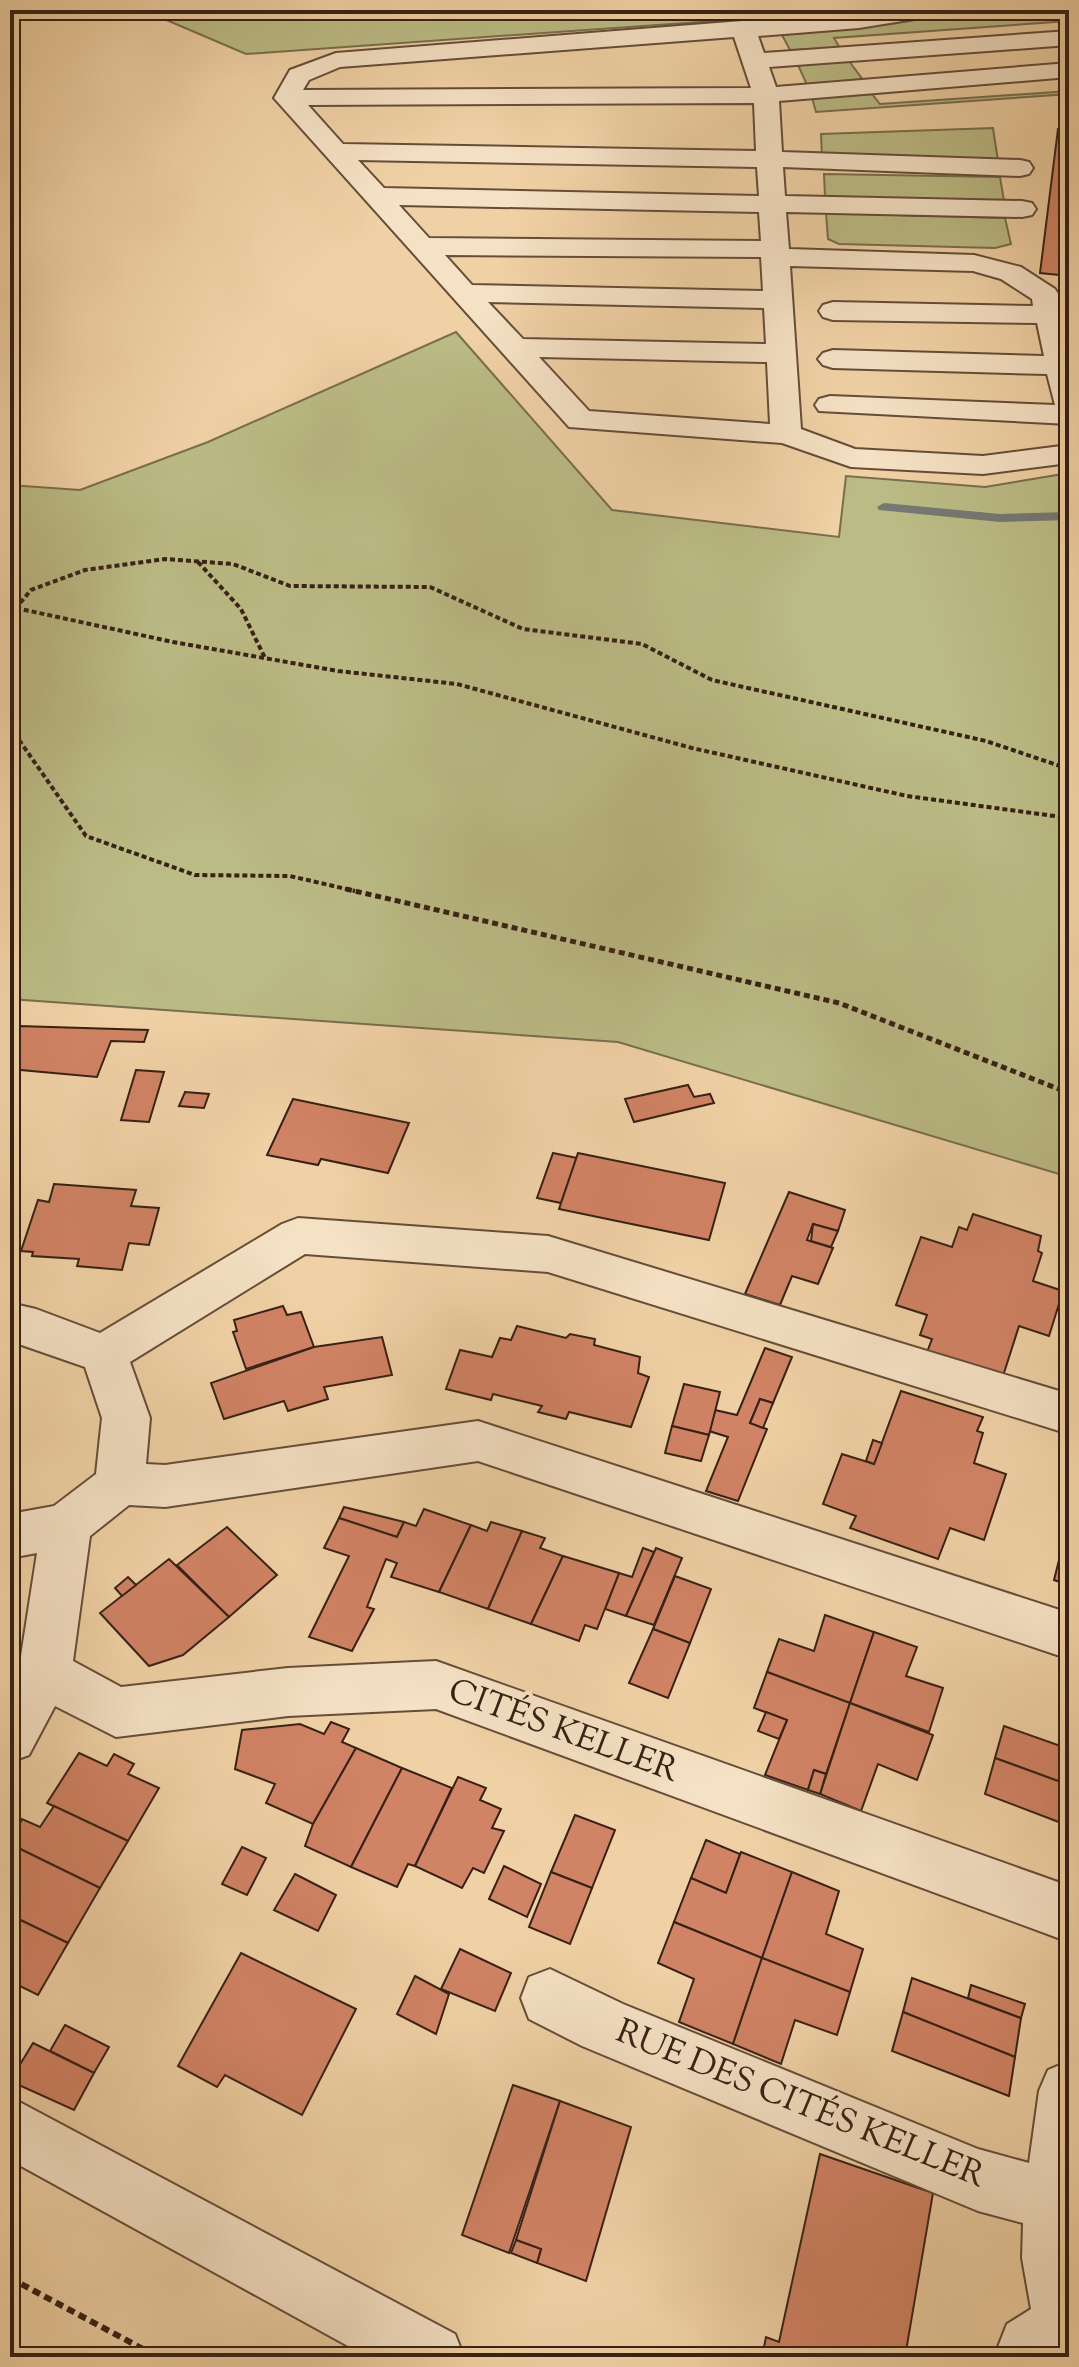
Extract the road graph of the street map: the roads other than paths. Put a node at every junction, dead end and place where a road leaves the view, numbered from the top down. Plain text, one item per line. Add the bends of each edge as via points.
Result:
1 (927, 10) edge
2 (1069, 38) edge
3 (751, 49) junction
4 (552, 59) dead end
5 (1069, 70) edge
6 (766, 95) junction
7 (287, 98) junction
8 (336, 152) junction
9 (770, 159) junction
10 (1020, 168) dead end
11 (376, 196) junction
12 (772, 204) junction
13 (1022, 209) dead end
14 (422, 246) junction
15 (775, 253) junction
16 (465, 293) junction
17 (778, 300) junction
18 (833, 311) dead end
19 (1050, 315) junction
20 (515, 348) junction
21 (781, 353) junction
22 (833, 359) dead end
23 (1060, 365) junction
24 (1069, 404) edge
25 (830, 405) dead end
26 (1069, 415) edge
27 (786, 434) junction
28 (1069, 454) edge
29 (10, 1322) edge
30 (104, 1354) junction
31 (1069, 1414) edge
32 (120, 1484) junction
33 (66, 1525) junction
34 (10, 1536) edge
35 (1069, 1636) edge
36 (45, 1673) junction
37 (10, 1737) edge
38 (1069, 1914) edge
39 (550, 1998) dead end
40 (1069, 2091) edge
41 (10, 2127) edge
42 (1054, 2201) junction
43 (1053, 2334) edge
44 (432, 2357) edge

1 - 3 street
2 - 3 street
3 - 4 street via 714,56
3 - 6 street
3 - 7 street via 336,60 299,75
5 - 6 street
6 - 7 street
6 - 9 street
7 - 8 street
8 - 9 street
8 - 11 street
9 - 10 street
9 - 12 street
11 - 12 street
11 - 14 street
12 - 13 street
12 - 15 street
14 - 15 street
14 - 16 street
15 - 17 street
15 - 19 street via 974,263 1011,273 1045,295
16 - 17 street
16 - 20 street
17 - 21 street
18 - 19 street
19 - 23 street
20 - 21 street
20 - 27 street via 580,420
21 - 27 street
22 - 23 street
23 - 24 street
25 - 26 street
27 - 28 street via 851,458 983,465
29 - 30 street
30 - 31 street via 298,1236 548,1254
30 - 32 street via 126,1418
32 - 33 street
32 - 35 street via 165,1486 478,1441
33 - 34 street
33 - 36 street
36 - 37 street
36 - 38 street, CITÉS KELLER via 116,1712 288,1692 436,1685
39 - 42 street, RUE DES CITÉS KELLER via 603,2025 978,2180
40 - 42 street
41 - 44 street
42 - 43 street

